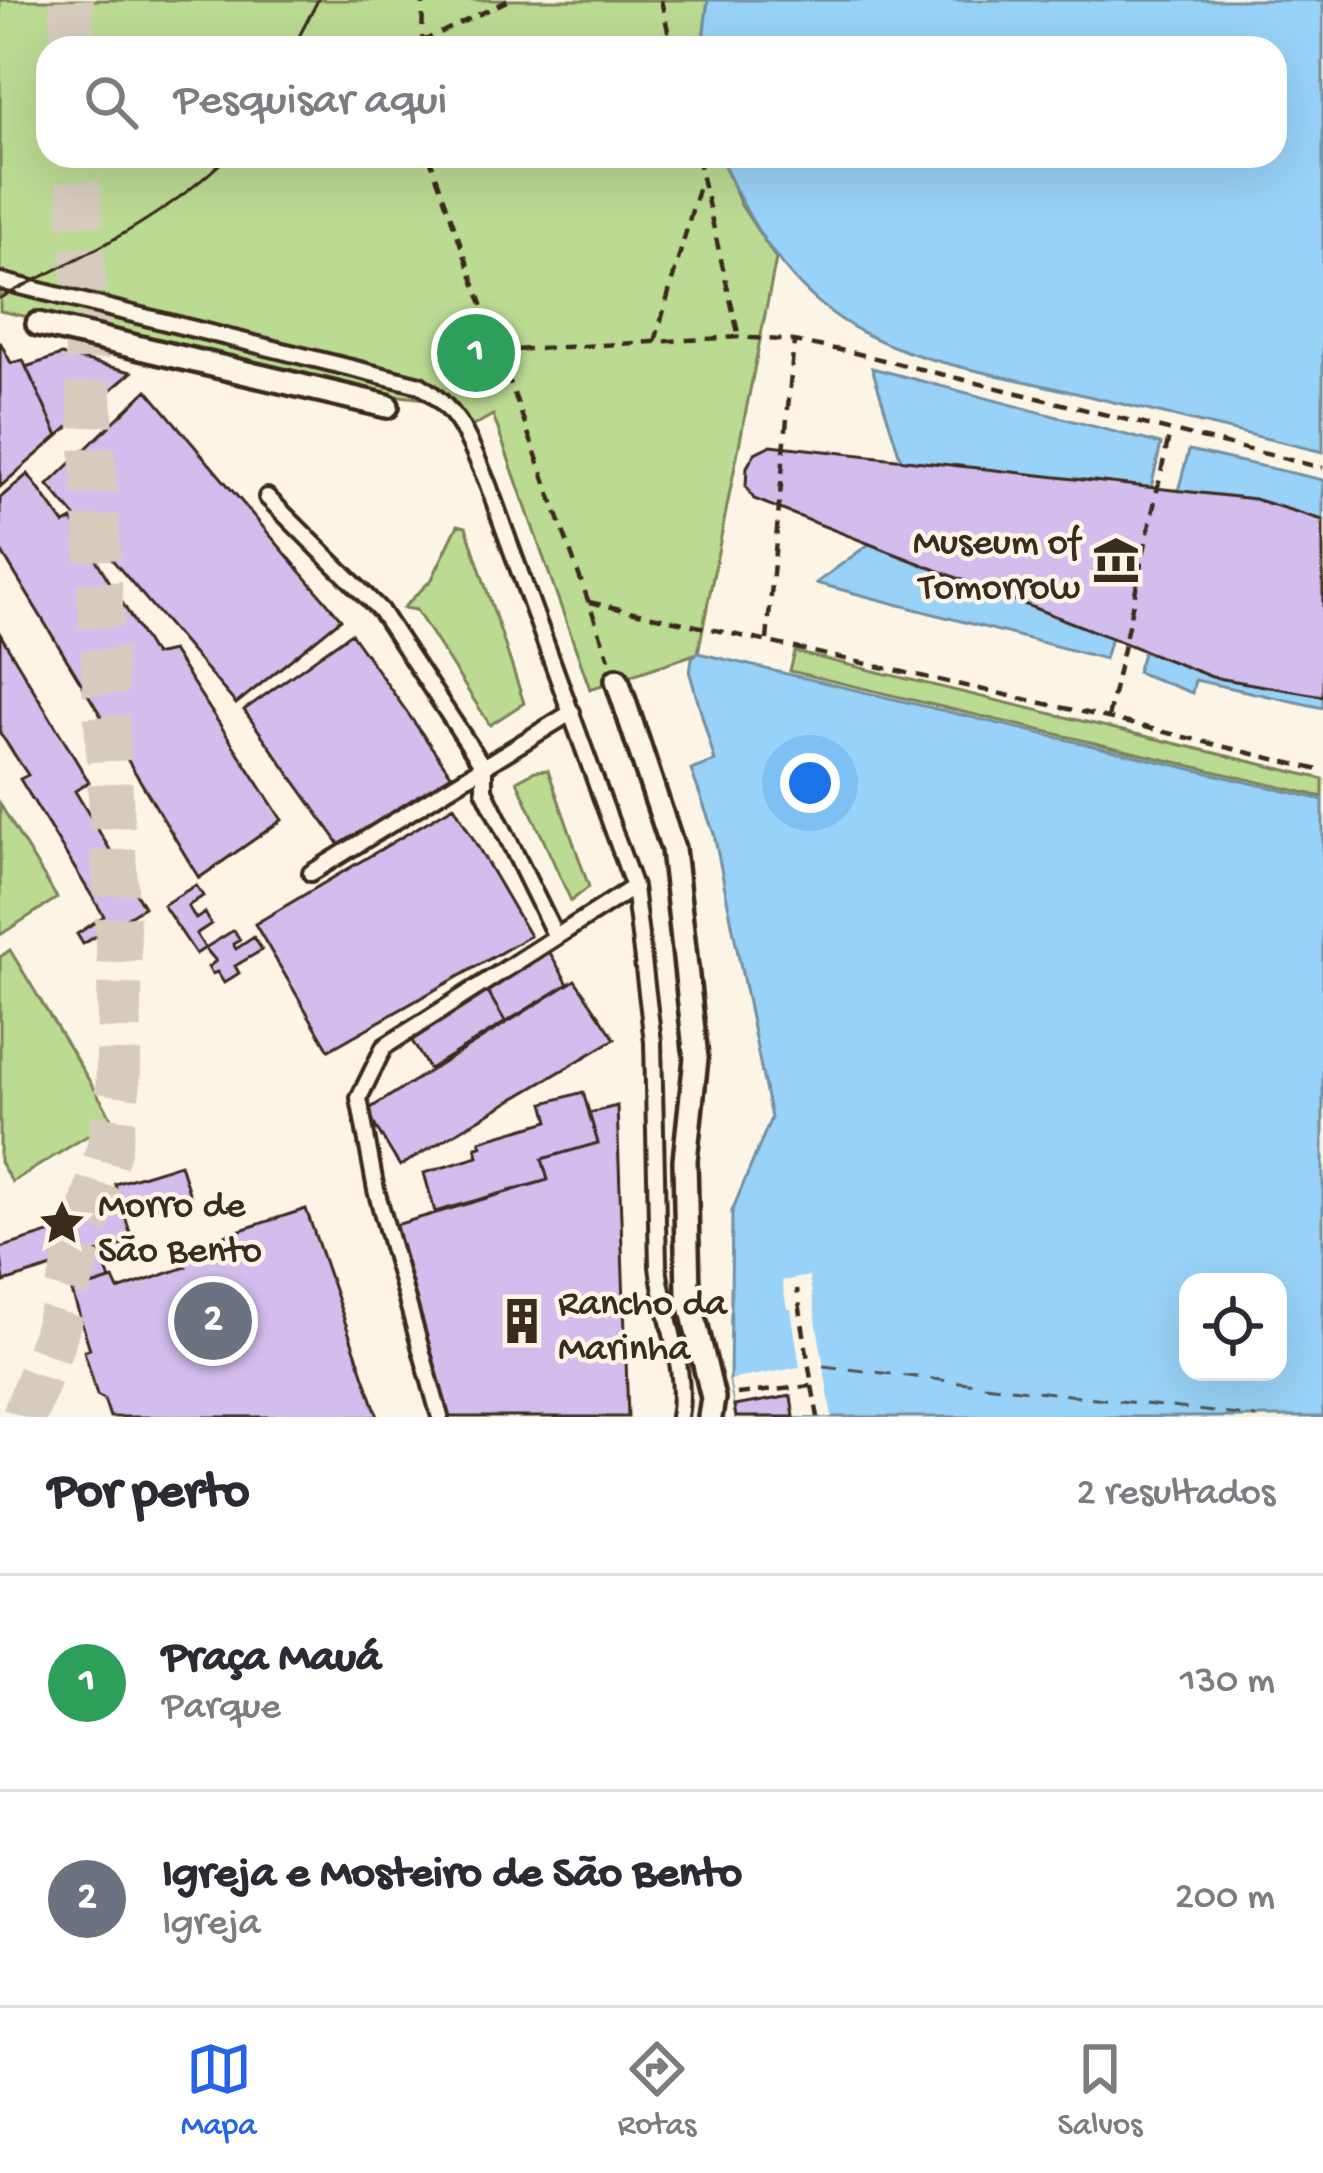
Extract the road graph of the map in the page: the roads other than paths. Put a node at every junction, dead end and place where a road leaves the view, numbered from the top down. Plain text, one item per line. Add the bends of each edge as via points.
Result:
1 (0, 281) edge
2 (38, 324) dead end
3 (387, 406) dead end
4 (267, 497) dead end
5 (616, 680) road end
6 (572, 712) junction
7 (484, 768) junction
8 (311, 873) dead end
9 (634, 887) junction
10 (555, 935) junction
11 (712, 1408) edge
12 (440, 1417) edge
13 (679, 1417) edge

1 - 6 lane via 420,385 446,402 487,482
2 - 3 street
4 - 7 lane via 380,610
5 - 11 street via 673,849 696,1058 685,1160 688,1293
6 - 7 lane
6 - 9 lane
7 - 8 lane
7 - 10 lane via 484,790
9 - 10 lane
9 - 13 lane via 653,1042 658,1266 683,1394
10 - 12 lane via 384,1047 359,1098 376,1190

